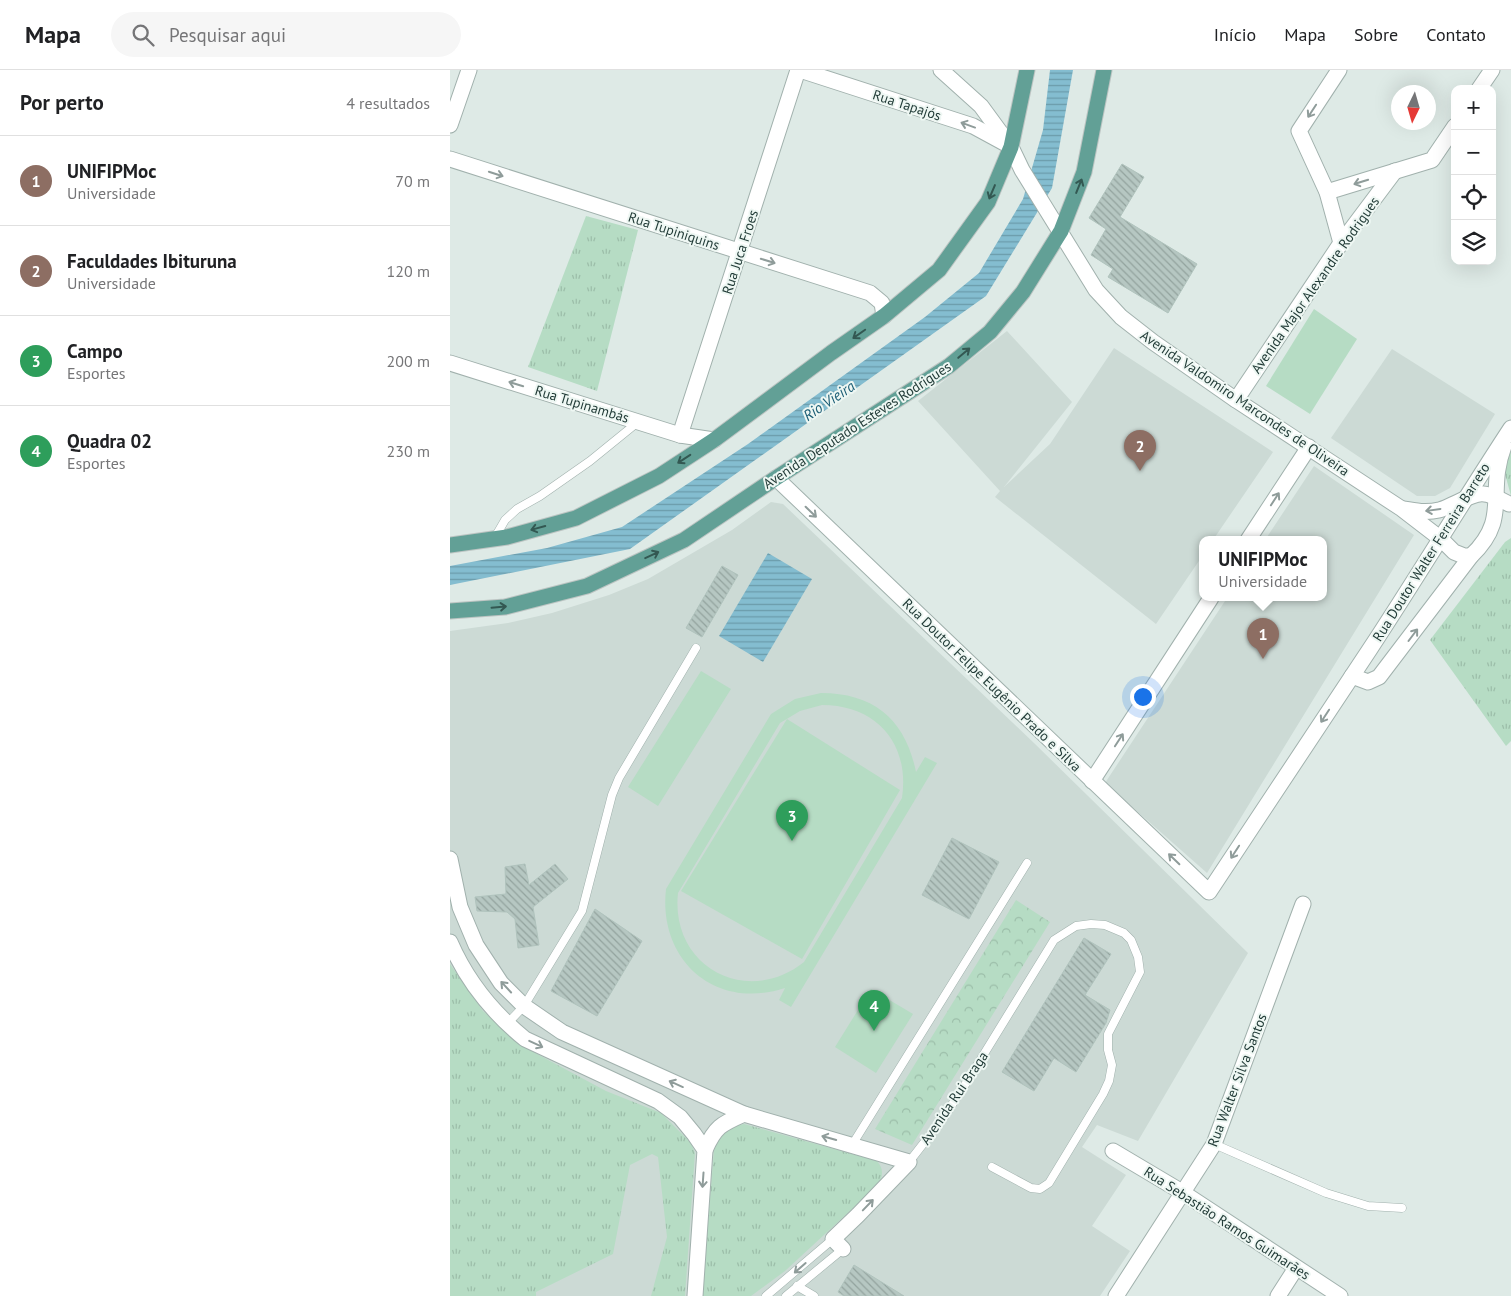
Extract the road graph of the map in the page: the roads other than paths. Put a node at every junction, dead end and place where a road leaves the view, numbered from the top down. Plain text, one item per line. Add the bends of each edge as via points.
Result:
1 (468, 70) edge
2 (799, 70) edge
3 (941, 70) edge
4 (1027, 70) edge
5 (1104, 70) edge
6 (1339, 70) edge
7 (1492, 70) edge
8 (1482, 85) edge
9 (450, 125) edge
10 (1452, 130) edge
11 (1011, 147) junction
12 (450, 159) edge
13 (1395, 171) junction
14 (1327, 192) junction
15 (1334, 213) junction
16 (1362, 214) junction
17 (1060, 231) junction
18 (1341, 243) junction
19 (740, 253) junction
20 (884, 316) junction
21 (450, 363) edge
22 (1236, 400) junction
23 (638, 422) junction
24 (680, 435) junction
25 (714, 440) junction
26 (1309, 447) junction
27 (776, 478) junction
28 (1464, 500) junction
29 (1507, 502) edge
30 (1402, 509) junction
31 (1251, 536) edge
32 (1441, 538) junction
33 (494, 539) junction
34 (450, 545) edge
35 (1471, 556) junction
36 (1209, 601) edge
37 (450, 610) edge
38 (696, 648) dead end
39 (1370, 649) junction
40 (1391, 664) junction
41 (1352, 676) junction
42 (1092, 781) junction
43 (450, 859) edge
44 (1027, 863) dead end
45 (1209, 892) joint
46 (1303, 904) dead end
47 (450, 942) edge
48 (524, 1006) junction
49 (507, 1024) junction
50 (744, 1114) junction
51 (1214, 1144) junction
52 (852, 1145) junction
53 (705, 1150) junction
54 (1113, 1151) dead end
55 (909, 1162) junction
56 (992, 1167) dead end
57 (1182, 1192) junction
58 (1402, 1208) dead end
59 (838, 1244) junction
60 (1296, 1268) junction
61 (797, 1286) junction
62 (695, 1296) edge
63 (766, 1296) edge
64 (786, 1296) edge
65 (814, 1296) edge
66 (1116, 1296) edge
67 (1278, 1296) edge
68 (1340, 1296) edge

1 - 9 street
11 -> 2 street, Rua Tapajós via 973,126
2 - 19 street, Rua Juca Froes
3 - 11 street, Avenida Valdomiro Marcondes de Oliveira via 981,106
4 - 11 main road
17 -> 5 main road, Avenida Deputado Esteves Rodrigues via 1084,172
6 -> 14 street via 1299,131
7 - 8 street
10 - 13 street, Avenida Major Alexandre Rodrigues via 1432,160
11 - 17 street, Avenida Valdomiro Marcondes de Oliveira
11 -> 20 main road via 988,202 939,270
12 -> 19 street, Rua Tupiniquins
13 -> 14 street, Avenida Major Alexandre Rodrigues
13 - 16 street, Avenida Major Alexandre Rodrigues
14 - 15 street
15 - 16 street via 1347,219
15 - 18 street
16 - 18 street, Avenida Major Alexandre Rodrigues
17 - 22 street, Avenida Valdomiro Marcondes de Oliveira via 1096,290 1122,317
27 -> 17 main road, Avenida Deputado Esteves Rodrigues via 949,366 990,332 1023,292
18 - 22 street, Avenida Major Alexandre Rodrigues
19 -> 20 street, Rua Tupiniquins via 870,293 882,303
19 - 24 street, Rua Juca Froes
20 -> 25 main road
23 -> 21 street, Rua Tupinambás
22 - 26 street, Avenida Valdomiro Marcondes de Oliveira
23 - 24 street, Rua Tupinambás
23 - 33 lane via 590,461 517,509 505,520
24 - 25 street, Rua Tupinambás
25 -> 33 main road via 658,476 576,518
26 - 30 street, Avenida Valdomiro Marcondes de Oliveira
31 -> 26 street
37 -> 27 main road, Avenida Deputado Esteves Rodrigues via 505,607 587,586 684,540
27 -> 42 street, Rua Doutor Felipe Eugênio Prado e Silva
28 - 29 street, Avenida Valdomiro Marcondes de Oliveira via 1482,493
28 - 29 street, Rua Doutor Walter Ferreira Barreto via 1511,428 1500,457 1498,476
28 -> 30 street, Avenida Valdomiro Marcondes de Oliveira via 1440,510 1420,512
28 - 32 street, Rua Doutor Walter Ferreira Barreto
29 - 35 street, Rua Doutor Walter Ferreira Barreto via 1501,531
30 - 32 street, Avenida Valdomiro Marcondes de Oliveira
32 - 35 street, Avenida Valdomiro Marcondes de Oliveira via 1454,552
32 - 39 street, Rua Doutor Walter Ferreira Barreto
33 - 34 main road
40 -> 35 street, Rua Doutor Walter Ferreira Barreto
42 -> 36 street
38 - 48 lane via 619,778 582,911
39 - 40 street via 1378,662
39 - 41 street, Rua Doutor Walter Ferreira Barreto
40 - 41 street, Rua Doutor Walter Ferreira Barreto via 1379,677 1368,682
41 -> 45 street, Rua Doutor Walter Ferreira Barreto
45 -> 42 street, Rua Doutor Felipe Eugênio Prado e Silva
48 -> 43 street via 501,983 476,945 460,907
44 - 52 lane
46 - 51 street, Rua Walter Silva Santos
47 - 49 street via 458,961
48 - 49 lane
50 -> 48 street via 562,1032
49 -> 53 street via 525,1039 658,1102 680,1117
52 -> 50 street
50 - 53 street via 726,1122 712,1134
51 - 57 street, Rua Walter Silva Santos
51 - 58 lane via 1326,1193 1368,1206
52 - 55 street
53 -> 62 street
54 - 57 street, Rua Sebastião Ramos Guimarães
55 - 56 lane, Avenida Rui Braga via 964,1087 1054,940 1076,926 1091,924 1105,925 1124,933 1131,940 1138,957 1140,972 1108,1034 1112,1065 1109,1081 1049,1183 1040,1189 1031,1188
59 -> 55 street, Avenida Rui Braga via 858,1215
57 - 60 street, Rua Sebastião Ramos Guimarães
57 - 66 street, Rua Walter Silva Santos
59 - 61 lane, Avenida Rui Braga
59 -> 63 lane, Avenida Rui Braga
60 - 67 street
60 - 68 street, Rua Sebastião Ramos Guimarães
61 - 64 lane, Avenida Rui Braga
61 - 65 lane

